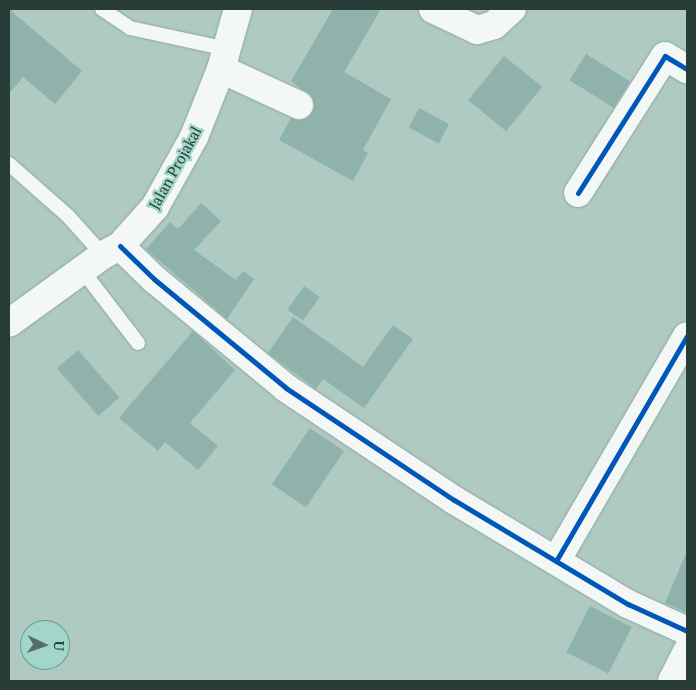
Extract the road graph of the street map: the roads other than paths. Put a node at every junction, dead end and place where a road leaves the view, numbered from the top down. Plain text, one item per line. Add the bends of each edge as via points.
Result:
1 (102, 9) edge
2 (238, 9) edge
3 (433, 9) edge
4 (512, 9) edge
5 (224, 59) junction
6 (687, 69) edge
7 (299, 105) dead end
8 (9, 164) edge
9 (578, 193) dead end
10 (102, 257) junction
11 (9, 323) edge
12 (687, 336) edge
13 (138, 343) dead end
14 (556, 561) junction
15 (687, 631) edge
16 (687, 651) edge
17 (672, 681) edge

1 - 5 lane via 130,28 162,34
2 - 5 street, Jalan Projakal
3 - 4 street via 477,30 494,25
5 - 7 street
5 - 10 street, Jalan Projakal via 194,137 155,207
6 - 9 street via 665,56
8 - 10 lane via 68,216
10 - 11 street, Jalan Projakal
10 - 13 lane
10 - 14 street via 154,279 286,388 454,500
12 - 14 street
14 - 15 street via 628,604
16 - 17 street

